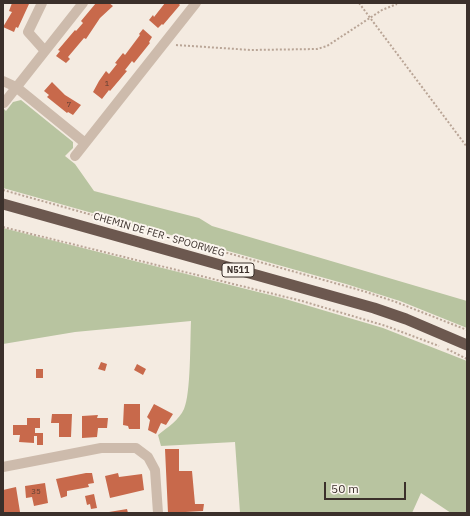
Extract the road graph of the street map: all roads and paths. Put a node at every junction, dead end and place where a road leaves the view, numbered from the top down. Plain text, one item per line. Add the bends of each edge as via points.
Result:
1 (42, 3) edge
2 (83, 3) edge
3 (196, 3) edge
4 (359, 3) edge
5 (397, 4) edge
6 (370, 18) junction
7 (163, 44) junction
8 (44, 51) junction
9 (3, 81) edge
10 (16, 87) junction
11 (4, 103) edge
12 (85, 143) junction
13 (467, 147) edge
14 (75, 156) dead end
15 (3, 190) edge
16 (4, 204) edge
17 (3, 227) edge
18 (467, 330) edge
19 (467, 345) edge
20 (467, 359) edge
21 (3, 467) edge
22 (158, 513) edge

1 - 8 street via 28,32
2 - 8 street
3 - 7 street
4 - 6 path
5 - 6 path
6 - 7 path via 338,40 317,49 251,50
6 - 13 path
7 - 12 street
8 - 10 street
9 - 10 street
10 - 11 street
10 - 12 street
12 - 14 street
15 - 18 path via 363,291
16 - 19 highway, CHEMIN DE FER - SPOORWEG / N511 via 374,308
17 - 20 path via 353,315 415,336
21 - 22 street via 101,448 136,448 148,457 155,470

